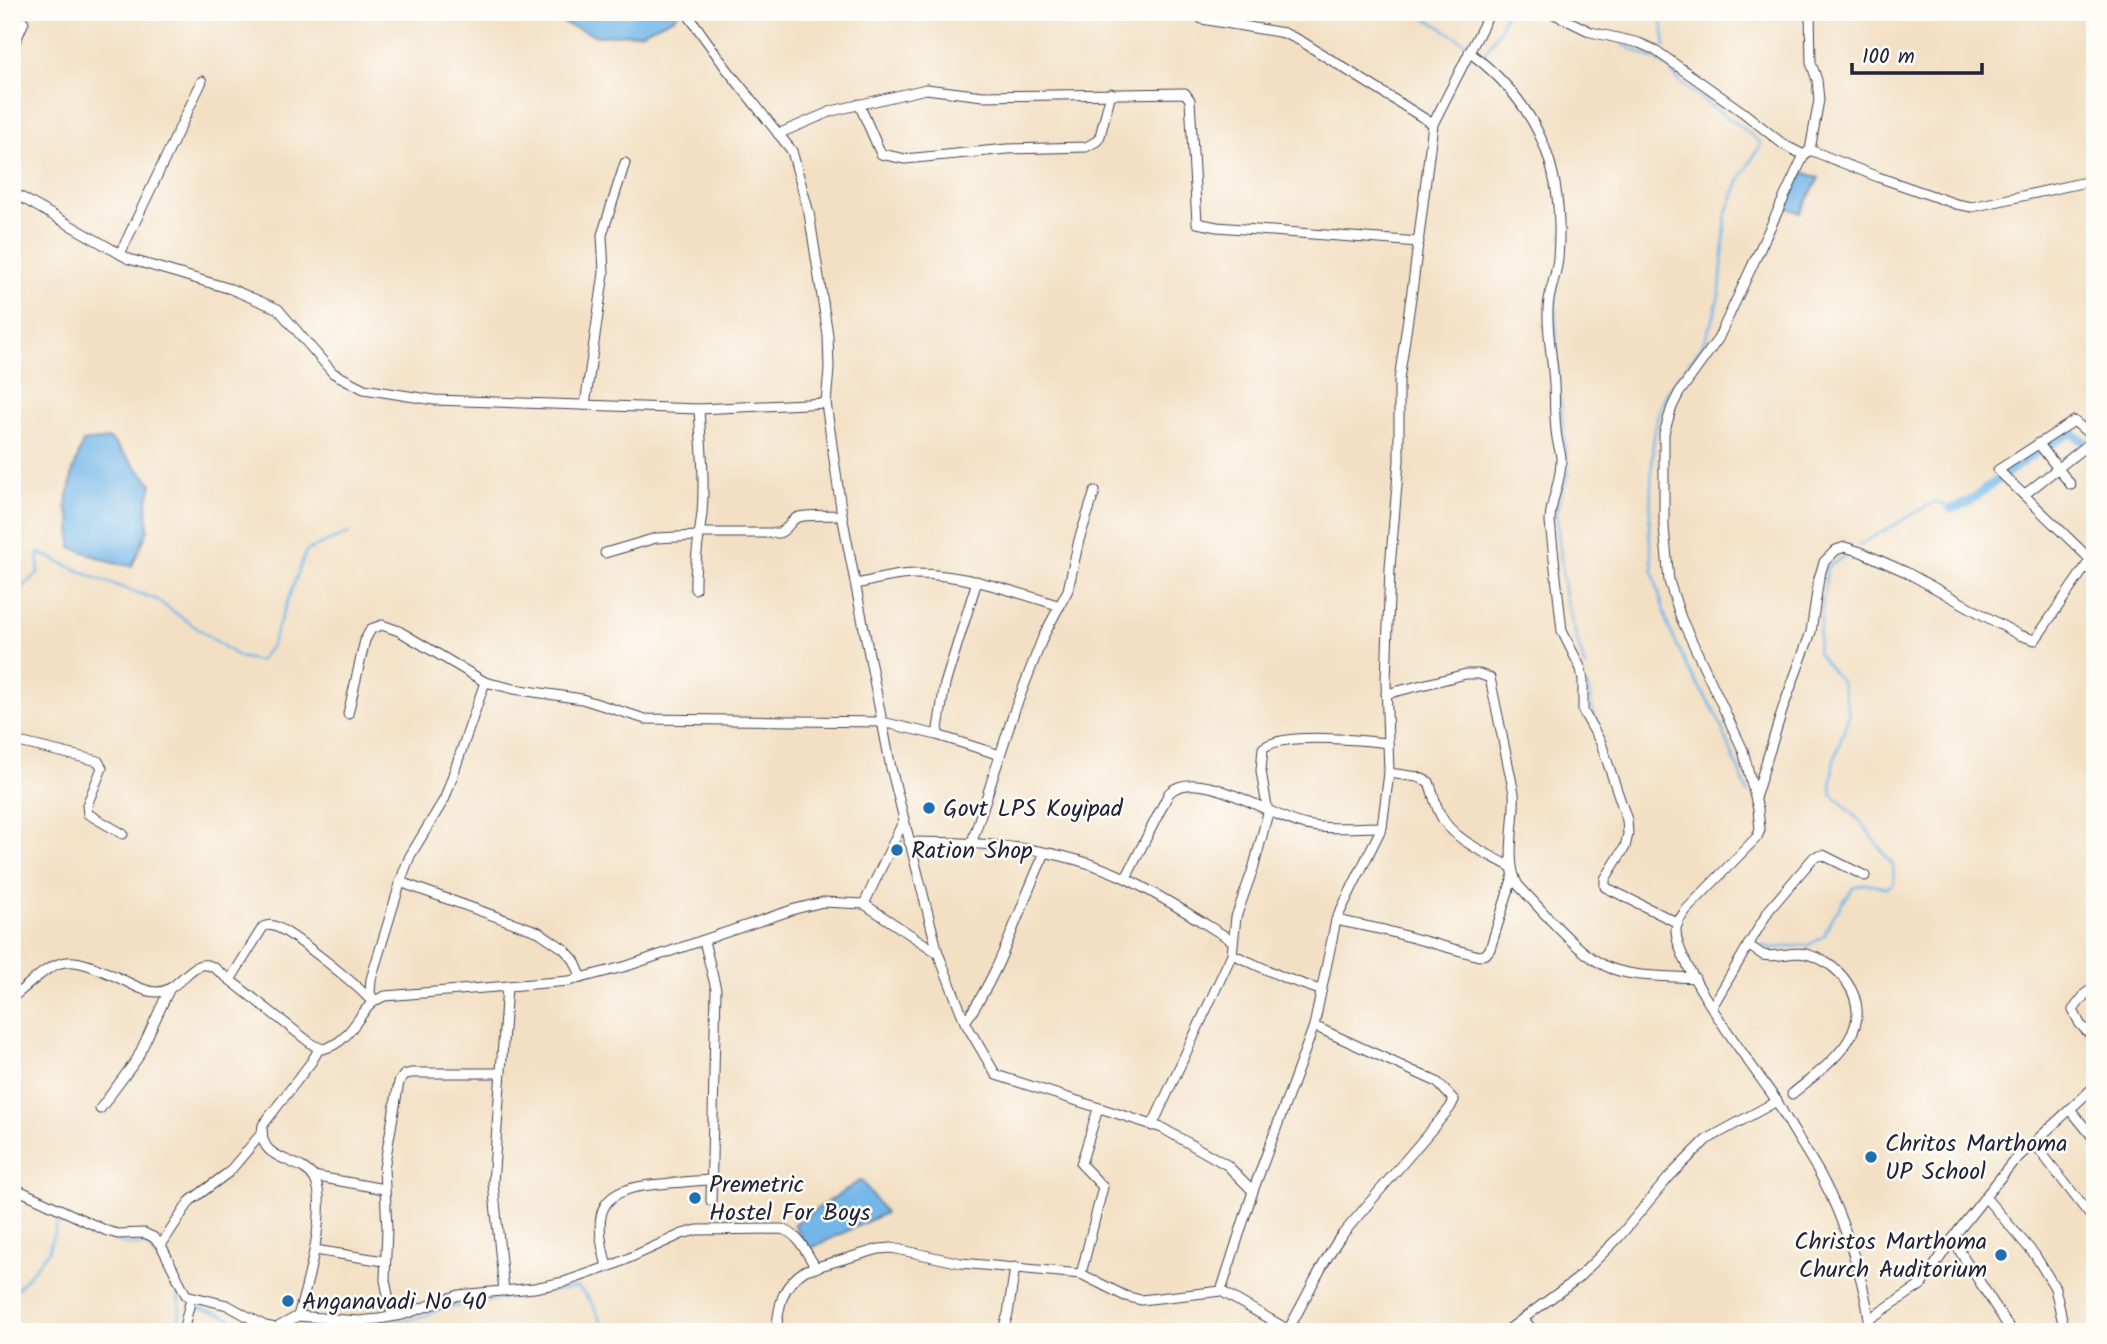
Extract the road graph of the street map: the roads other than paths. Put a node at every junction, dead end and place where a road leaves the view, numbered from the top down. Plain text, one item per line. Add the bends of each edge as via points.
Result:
1 (686, 12) edge
2 (1195, 12) edge
3 (1490, 12) edge
4 (1550, 12) edge
5 (1810, 12) edge
6 (24, 22) dead end
7 (12, 49) edge
8 (1469, 52) junction
9 (202, 81) dead end
10 (1111, 93) junction
11 (859, 104) junction
12 (1433, 124) junction
13 (778, 134) junction
14 (1807, 152) junction
15 (625, 163) dead end
16 (2095, 180) edge
17 (12, 192) edge
18 (1419, 242) junction
19 (120, 254) junction
20 (825, 403) junction
21 (585, 405) junction
22 (699, 410) junction
23 (2095, 439) edge
24 (2038, 443) junction
25 (2057, 469) junction
26 (2071, 485) dead end
27 (1095, 491) dead end
28 (2024, 495) junction
29 (842, 515) junction
30 (699, 534) junction
31 (605, 553) dead end
32 (2093, 556) edge
33 (977, 581) junction
34 (856, 584) junction
35 (695, 589) dead end
36 (1059, 607) junction
37 (485, 682) junction
38 (1386, 694) junction
39 (348, 714) dead end
40 (882, 722) junction
41 (937, 735) junction
42 (12, 743) edge
43 (1388, 743) junction
44 (1000, 755) junction
45 (1389, 773) junction
46 (1755, 797) junction
47 (1268, 813) junction
48 (904, 820) junction
49 (1382, 827) junction
50 (123, 834) dead end
51 (909, 842) junction
52 (972, 842) junction
53 (1045, 853) junction
54 (1512, 871) junction
55 (1865, 876) dead end
56 (1126, 878) junction
57 (400, 882) junction
58 (864, 904) junction
59 (1336, 920) junction
60 (1678, 923) junction
61 (1233, 941) junction
62 (704, 942) junction
63 (1748, 945) junction
64 (938, 953) junction
65 (1231, 954) junction
66 (582, 978) junction
67 (1695, 978) junction
68 (230, 980) junction
69 (507, 987) junction
70 (2095, 987) edge
71 (169, 990) junction
72 (1320, 990) junction
73 (12, 998) edge
74 (373, 1002) junction
75 (1712, 1007) junction
76 (965, 1022) junction
77 (1314, 1026) junction
78 (2095, 1040) edge
79 (319, 1049) junction
80 (501, 1073) junction
81 (2095, 1086) edge
82 (1792, 1094) dead end
83 (1777, 1101) junction
84 (100, 1109) dead end
85 (1098, 1109) junction
86 (2070, 1110) junction
87 (1152, 1126) junction
88 (262, 1133) junction
89 (2095, 1140) edge
90 (2034, 1143) junction
91 (313, 1176) junction
92 (711, 1180) junction
93 (12, 1187) edge
94 (384, 1189) junction
95 (1253, 1191) junction
96 (1985, 1197) junction
97 (711, 1201) dead end
98 (2095, 1222) edge
99 (1952, 1239) junction
100 (161, 1245) junction
101 (315, 1250) junction
102 (384, 1261) junction
103 (607, 1267) junction
104 (1016, 1267) junction
105 (816, 1268) junction
106 (1081, 1274) junction
107 (504, 1291) junction
108 (1221, 1291) junction
109 (191, 1298) junction
110 (298, 1316) junction
111 (392, 1316) junction
112 (1523, 1319) junction
113 (1868, 1320) junction
114 (1290, 1331) edge
115 (183, 1332) edge
116 (776, 1332) edge
117 (1002, 1332) edge
118 (1505, 1332) edge
119 (1535, 1332) edge
120 (1870, 1332) edge
121 (2012, 1332) edge
122 (2065, 1332) edge

1 - 13 street
2 - 12 street via 1202,19 1284,33
3 - 8 street
4 - 14 street via 1591,32 1655,50 1784,145
5 - 14 street via 1811,62 1819,100
6 - 7 street
8 - 12 street
8 - 60 street via 1505,81 1534,121 1557,188 1558,262 1548,309 1561,458 1550,522 1562,631 1581,668 1583,711 1601,743 1627,820 1625,847 1607,875 1605,887
9 - 19 street
10 - 11 street via 983,96 926,89
10 - 11 street via 1100,136 1092,145 905,159 881,154
10 - 18 street via 1189,95 1197,223
11 - 13 street
12 - 18 street
13 - 20 street via 792,151 809,213 828,335
14 - 16 street via 1972,207
14 - 46 street via 1718,339 1679,393 1664,433 1669,581 1681,618 1743,750
15 - 21 street via 602,235 604,274
17 - 19 street
18 - 38 street via 1399,380
19 - 21 street via 278,309 332,373 364,389 434,400
20 - 22 street
20 - 29 street
21 - 22 street
22 - 30 street
23 - 24 street via 2074,422
23 - 25 street
24 - 25 street
24 - 28 street via 1998,470
25 - 26 street
25 - 28 street
27 - 36 street via 1068,590
28 - 32 street
29 - 30 street via 795,519 779,533
29 - 34 street
30 - 31 street via 649,540
30 - 35 street
32 - 46 street via 2035,640 1906,572 1861,552 1845,547 1836,550 1824,562 1811,632
33 - 34 street via 915,574
33 - 36 street
33 - 41 street via 945,684
34 - 40 street
36 - 44 street via 1043,637
37 - 39 street via 382,625 371,629 365,640
37 - 40 street via 582,699 645,719
37 - 57 street via 445,797
38 - 43 street
38 - 54 street via 1466,674 1490,678 1514,793
40 - 41 street
40 - 48 street
41 - 44 street
42 - 50 street via 98,761 102,768 87,805 88,814
43 - 45 street
43 - 47 street via 1324,738 1268,744 1261,753
44 - 52 street
45 - 49 street
45 - 54 street via 1429,782 1446,824
46 - 60 street via 1760,821 1756,836
47 - 49 street via 1323,828
47 - 56 street via 1219,789 1173,789
47 - 61 street
48 - 51 street
48 - 58 street
49 - 59 street
51 - 52 street
51 - 64 street
52 - 53 street
53 - 56 street via 1068,856
53 - 76 street via 1000,964
54 - 59 street via 1490,949 1479,956
54 - 67 street via 1518,885 1553,921 1607,967
55 - 63 street via 1823,855 1814,857 1769,910
56 - 61 street
57 - 66 street via 538,932 564,949
57 - 74 street via 371,979
58 - 62 street via 823,902
58 - 64 street
59 - 72 street
60 - 67 street via 1676,933
61 - 65 street
62 - 66 street
62 - 92 street via 716,989
63 - 75 street
63 - 82 street via 1763,955 1793,952 1826,961 1842,975 1858,1005 1844,1050
64 - 76 street
65 - 72 street
65 - 87 street
66 - 69 street
67 - 75 street
68 - 71 street via 212,966 200,965
68 - 74 street via 263,927 275,926
68 - 79 street
69 - 74 street via 385,996
69 - 80 street
70 - 78 street via 2073,1010
71 - 73 street via 151,992 90,964 66,961
71 - 84 street via 137,1059
72 - 77 street
74 - 79 street via 343,1040
75 - 83 street
76 - 85 street via 996,1075
77 - 95 street
77 - 114 street via 1437,1082 1454,1100 1341,1236
79 - 88 street via 263,1125
80 - 94 street via 411,1073 401,1077
80 - 107 street via 493,1183
81 - 86 street
83 - 112 street via 1706,1140 1577,1279
83 - 113 street via 1838,1214 1856,1264
85 - 87 street
85 - 106 street via 1081,1164 1103,1187
86 - 89 street
86 - 90 street
87 - 95 street via 1227,1165
88 - 91 street via 268,1149
88 - 100 street via 229,1172 190,1201
90 - 96 street
90 - 98 street
91 - 94 street
91 - 101 street via 318,1201
92 - 97 street
92 - 103 street via 630,1187 614,1194 600,1222
93 - 100 street via 107,1231 144,1233
94 - 102 street
95 - 108 street
96 - 99 street
96 - 122 street via 2035,1255 2055,1288
99 - 113 street via 1921,1285
99 - 121 street
100 - 109 street via 180,1287
101 - 102 street
101 - 110 street
102 - 111 street
103 - 105 street via 697,1230 780,1229 795,1235
103 - 107 street via 564,1282
104 - 105 street via 961,1263 892,1248
104 - 106 street
104 - 117 street
105 - 116 street via 799,1275 783,1291
106 - 108 street via 1141,1300
107 - 111 street via 459,1295
108 - 114 street
109 - 110 street via 227,1305 276,1328
109 - 115 street
110 - 111 street via 358,1321
112 - 118 street
112 - 119 street
113 - 120 street

